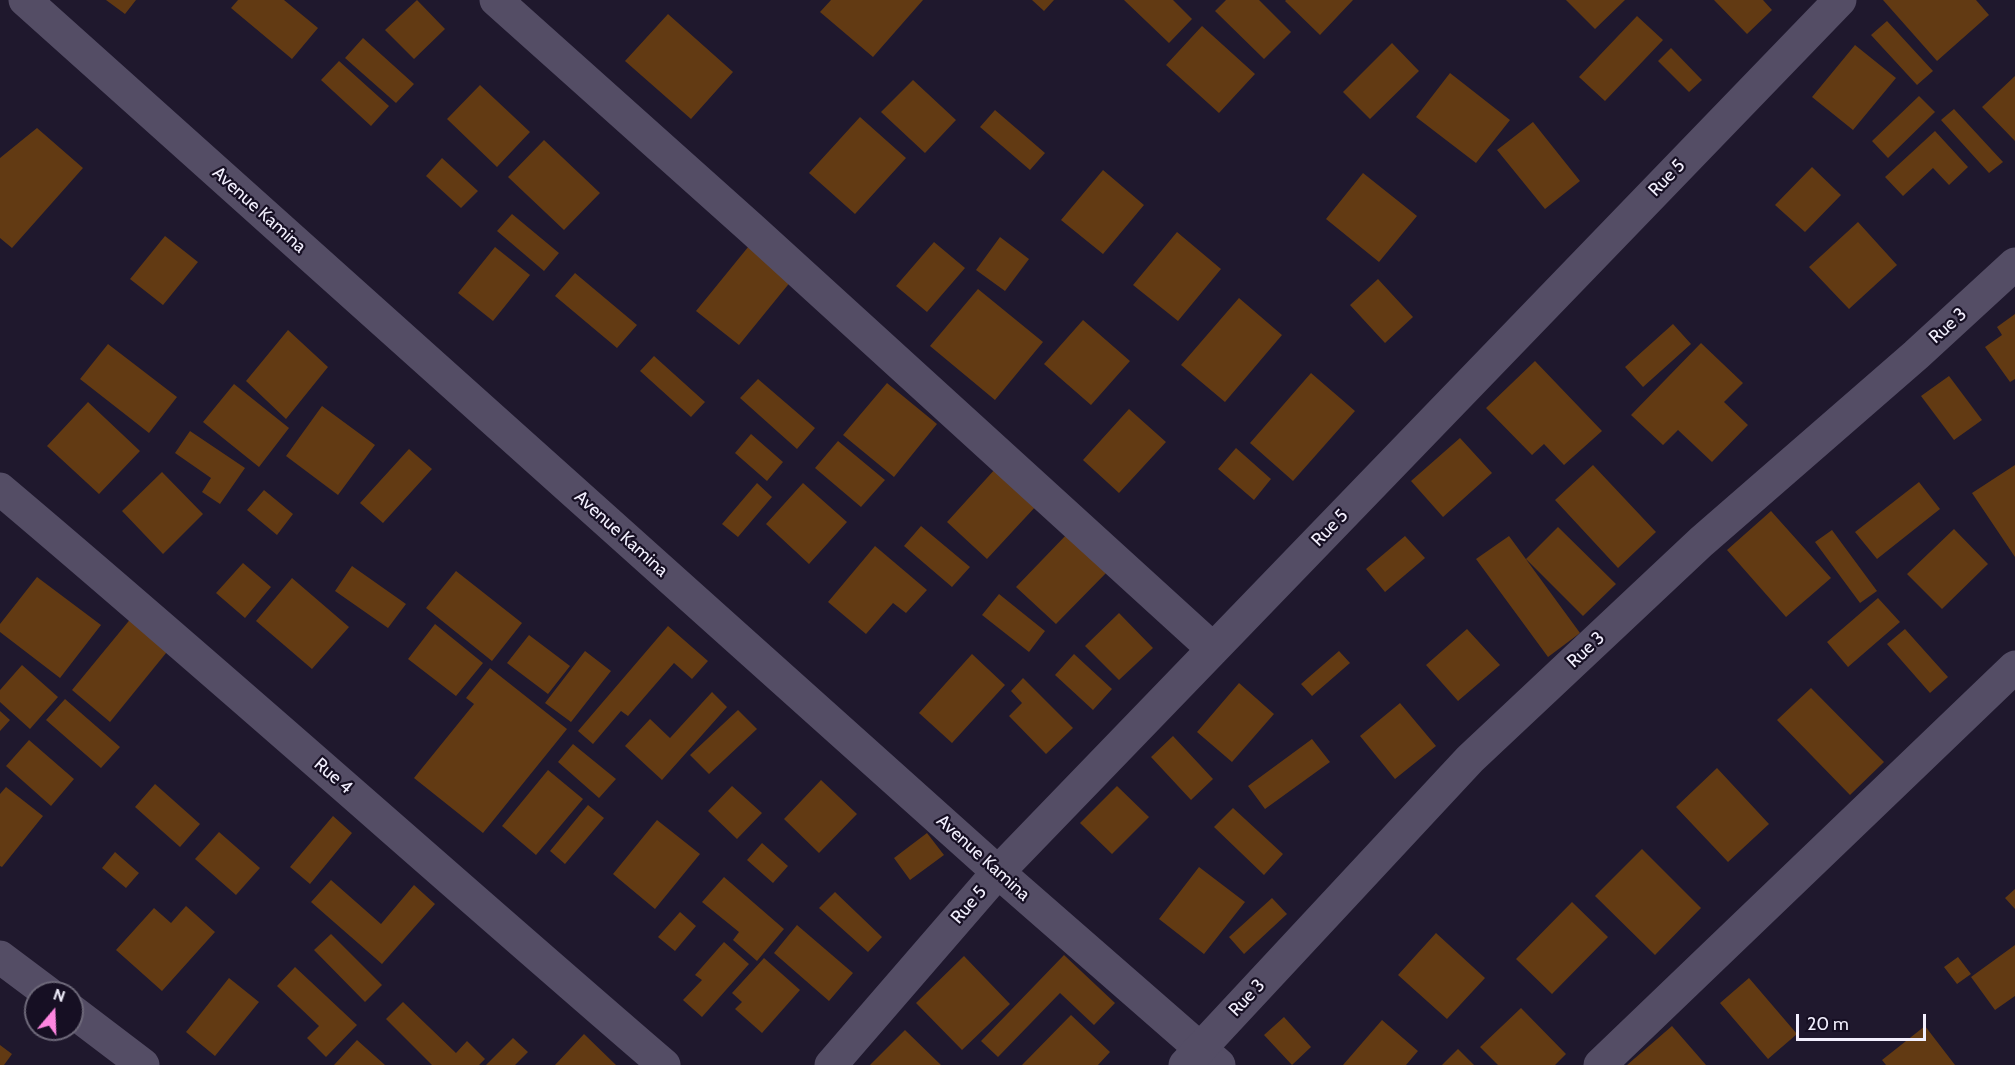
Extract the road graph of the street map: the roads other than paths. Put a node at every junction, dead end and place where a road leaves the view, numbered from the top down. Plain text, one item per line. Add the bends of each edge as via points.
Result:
1 (25, 0) edge
2 (496, 0) edge
3 (1828, 4) edge
4 (2015, 264) edge
5 (0, 489) edge
6 (1213, 649) junction
7 (2015, 667) edge
8 (998, 872) junction
9 (0, 957) edge
10 (32, 981) edge
11 (84, 1020) edge
12 (1201, 1059) edge
13 (143, 1065) edge
14 (664, 1065) edge
15 (831, 1065) edge
16 (1600, 1065) edge

1 - 8 street, Avenue Kamina
2 - 6 street
3 - 6 street, Rue 5
4 - 12 street, Rue 3 via 1701,542 1470,759
5 - 14 street, Rue 4 via 158,622
6 - 8 street, Rue 5
7 - 16 street
8 - 12 street, Avenue Kamina
8 - 15 street, Rue 5
9 - 10 street
11 - 13 street

